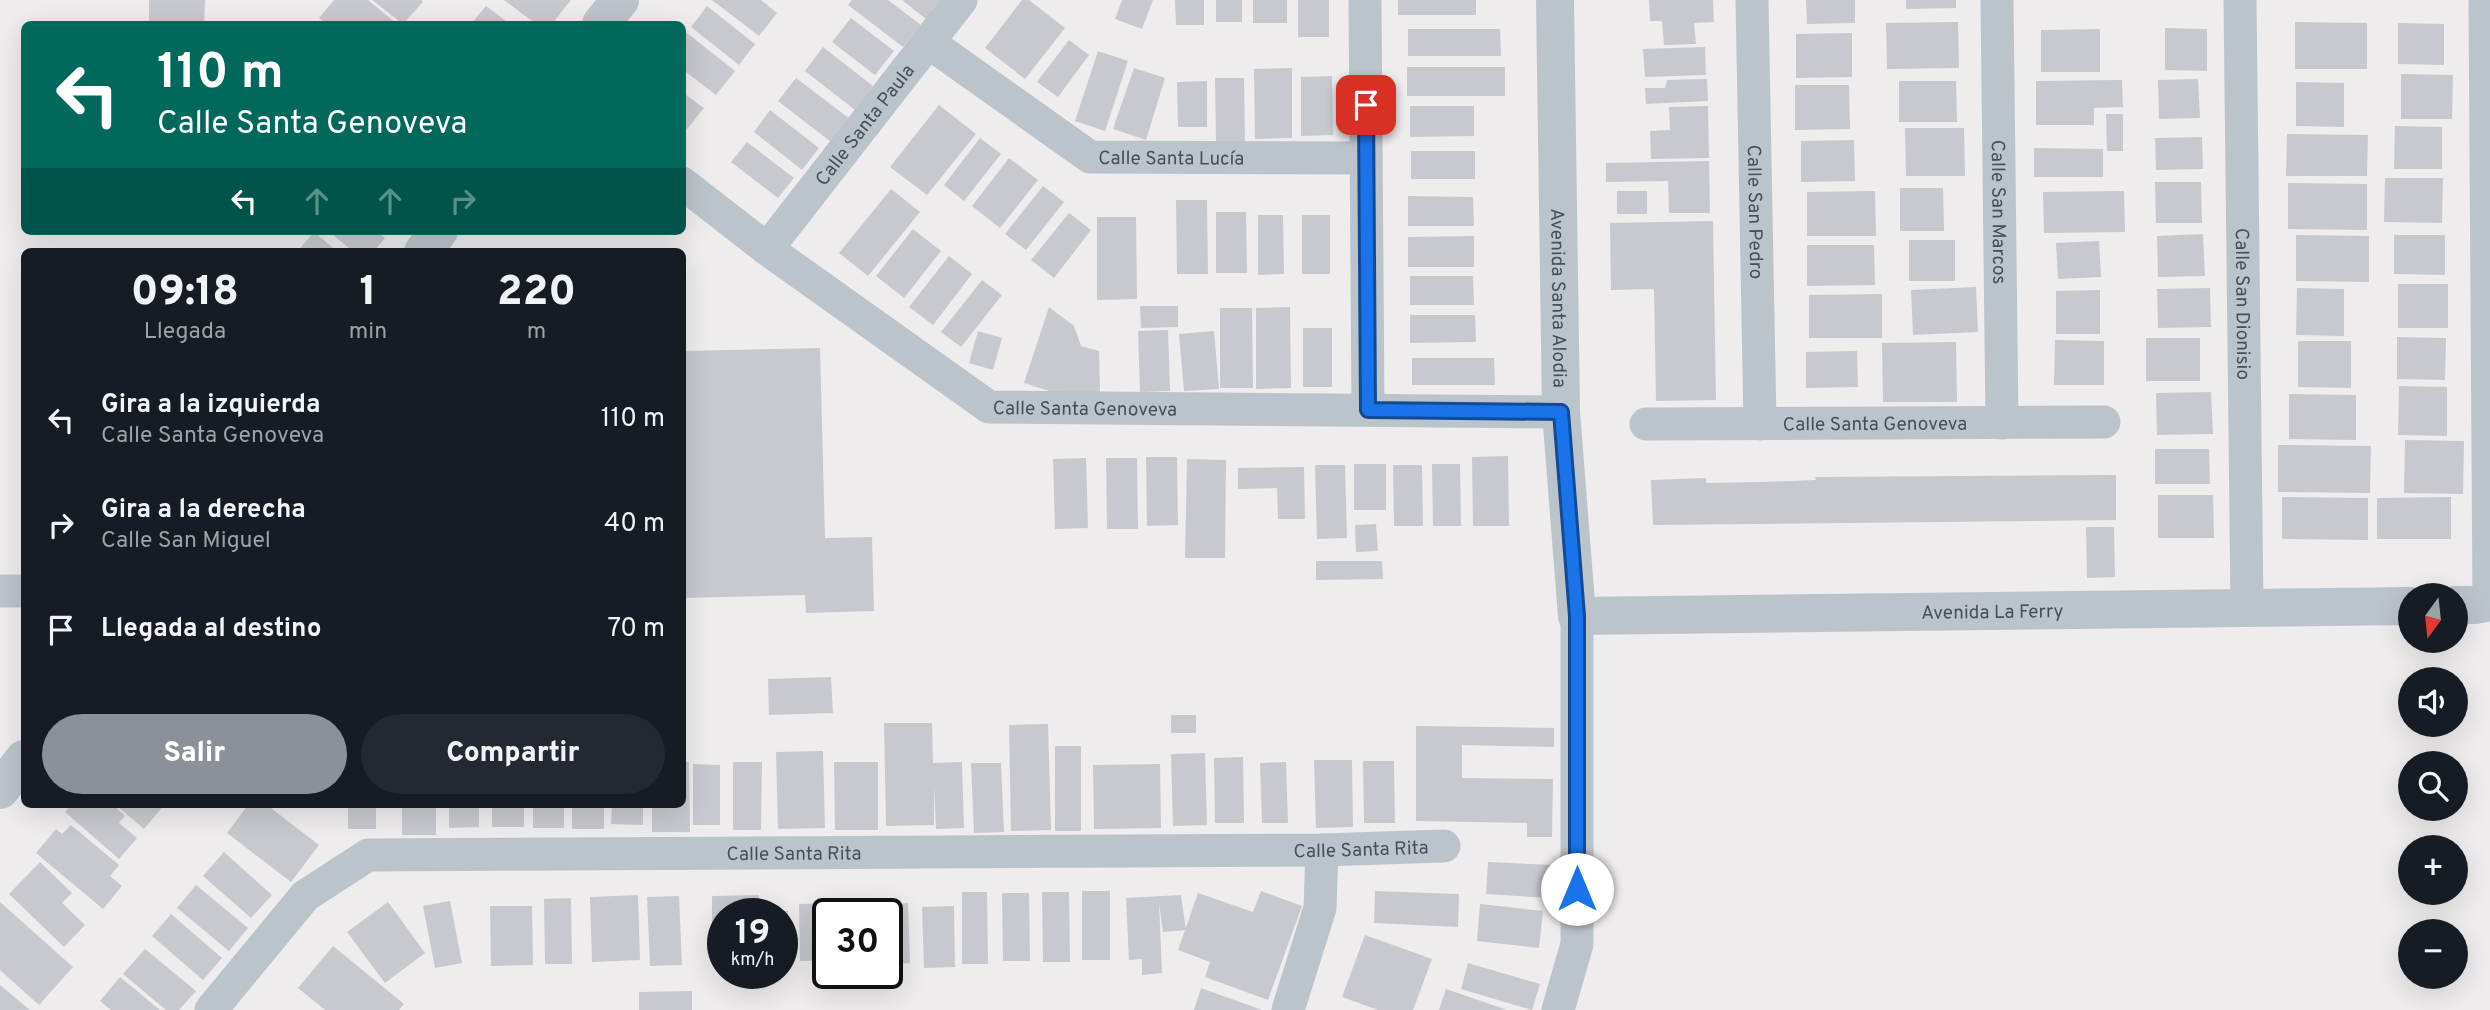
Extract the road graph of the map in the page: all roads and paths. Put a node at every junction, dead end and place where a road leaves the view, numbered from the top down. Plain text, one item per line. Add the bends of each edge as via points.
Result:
1 (620, 0) edge
2 (961, 0) edge
3 (1364, 0) edge
4 (1556, 0) edge
5 (1752, 0) edge
6 (1997, 0) edge
7 (2240, 0) edge
8 (2485, 0) edge
9 (603, 21) edge
10 (928, 42) junction
11 (1366, 158) junction
12 (686, 186) edge
13 (2489, 243) edge
14 (767, 249) junction
15 (2489, 398) edge
16 (1368, 410) junction
17 (1561, 412) junction
18 (2104, 422) dead end
19 (2002, 423) junction
20 (1646, 424) dead end
21 (1760, 424) junction
22 (0, 591) edge
23 (21, 591) edge
24 (2490, 602) edge
25 (2468, 604) edge
26 (2398, 606) edge
27 (2247, 607) junction
28 (1577, 616) junction
29 (21, 763) edge
30 (0, 790) edge
31 (1444, 846) dead end
32 (1322, 849) junction
33 (211, 1010) edge
34 (1288, 1010) edge
35 (1558, 1010) edge

1 - 9 street
2 - 10 street, Calle Santa Paula
3 - 11 street
4 - 17 street, Avenida Santa Alodia
5 - 21 street, Calle San Pedro
6 - 19 street, Calle San Marcos
7 - 27 street, Calle San Dionisio
8 - 13 street
10 - 11 street, Calle Santa Lucía via 1090,157
10 - 14 street, Calle Santa Paula
11 - 16 street
12 - 14 street, Calle Santa Genoveva
13 - 15 street
14 - 16 street, Calle Santa Genoveva via 989,407
15 - 24 street
16 - 17 street, Calle Santa Genoveva
17 - 28 street, Avenida Santa Alodia
18 - 19 street, Calle Santa Genoveva
19 - 21 street, Calle Santa Genoveva
20 - 21 street, Calle Santa Genoveva
22 - 23 street
24 - 25 street
26 - 27 street, Avenida La Ferry
27 - 28 street, Avenida La Ferry
28 - 35 street, Avenida Santa Alodia via 1577,944
29 - 30 street
31 - 32 street, Calle Santa Rita
32 - 33 street, Calle Santa Rita via 368,855 305,896
32 - 34 street via 1320,908

